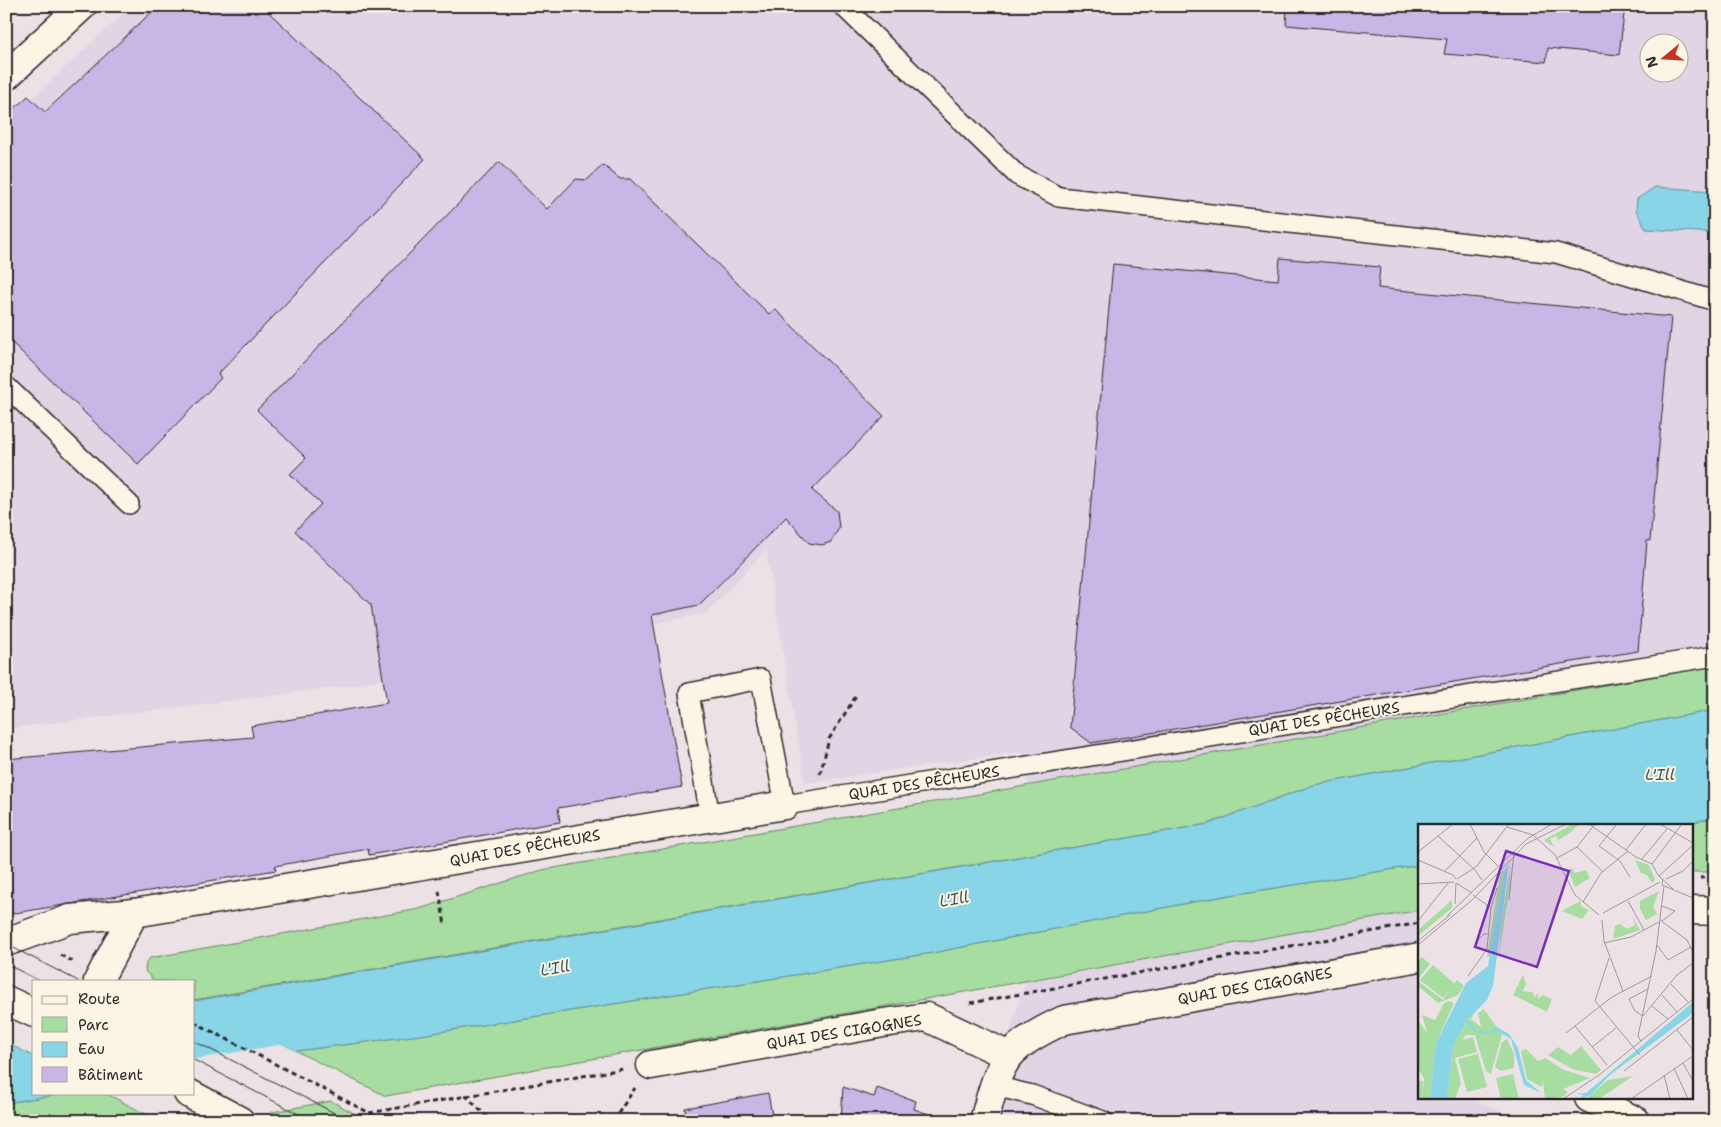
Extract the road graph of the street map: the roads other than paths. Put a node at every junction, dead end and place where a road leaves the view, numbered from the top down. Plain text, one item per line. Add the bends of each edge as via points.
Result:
1 (82, 6) edge
2 (843, 6) edge
3 (6, 76) edge
4 (1715, 300) edge
5 (6, 386) edge
6 (129, 504) dead end
7 (1715, 656) edge
8 (784, 805) junction
9 (710, 817) junction
10 (1694, 910) edge
11 (1715, 911) edge
12 (134, 913) junction
13 (6, 942) edge
14 (1418, 957) edge
15 (99, 978) edge
16 (6, 1000) edge
17 (32, 1012) edge
18 (1009, 1056) junction
19 (650, 1065) road end
20 (994, 1086) junction
21 (190, 1094) edge
22 (1593, 1100) edge
23 (234, 1118) edge
24 (984, 1121) edge
25 (1103, 1121) edge
26 (1636, 1121) edge

1 - 3 street
2 - 4 lane via 1017,175 1059,197 1556,253
5 - 6 lane
7 - 8 lane, QUAI DES PÊCHEURS
8 - 9 street, QUAI DES PÊCHEURS
8 - 9 lane via 761,679 689,693
9 - 12 street, QUAI DES PÊCHEURS
10 - 11 street
12 - 13 street, QUAI DES PÊCHEURS via 70,919
12 - 15 street
14 - 18 street, QUAI DES CIGOGNES via 1064,1020 1038,1033
16 - 17 street
18 - 19 street, QUAI DES CIGOGNES via 926,1017
18 - 20 street
20 - 24 street
20 - 25 lane via 1032,1095
21 - 23 street
22 - 26 street

